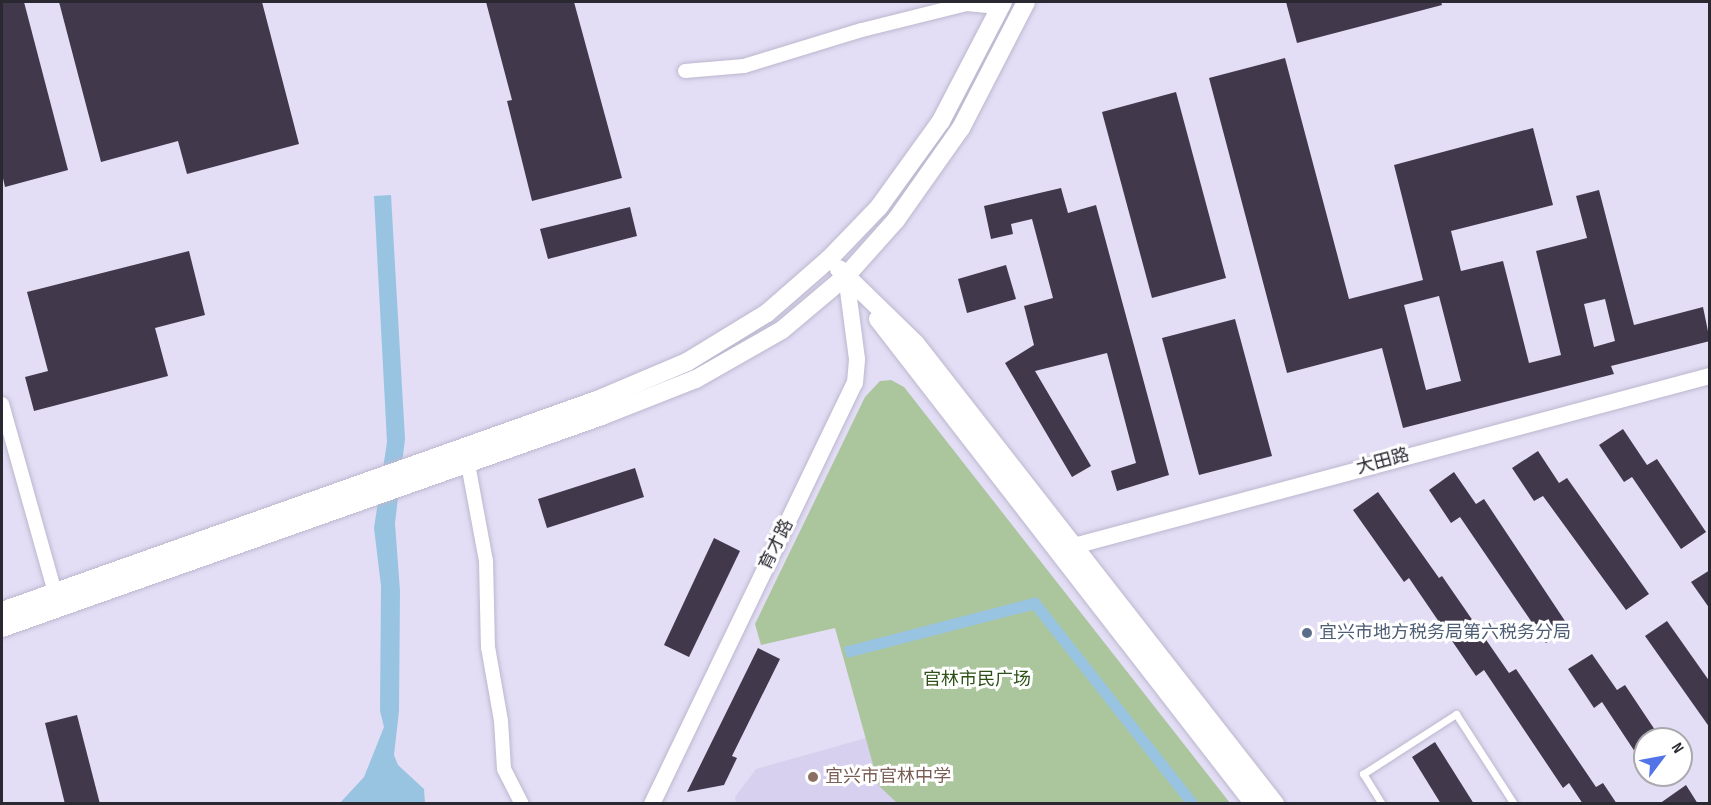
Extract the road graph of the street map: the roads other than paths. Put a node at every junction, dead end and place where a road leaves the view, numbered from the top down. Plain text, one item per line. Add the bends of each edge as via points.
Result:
1 (1026, 2) edge
2 (1001, 6) edge
3 (685, 71) dead end
4 (829, 259) junction
5 (846, 276) junction
6 (1710, 376) edge
7 (2, 404) edge
8 (468, 464) junction
9 (1067, 551) junction
10 (55, 592) junction
11 (2, 611) edge
12 (2, 628) edge
13 (522, 804) edge
14 (652, 804) edge
15 (1254, 804) edge
16 (1275, 804) edge
17 (1382, 804) edge
18 (1514, 804) edge

1 - 5 main road via 961,128 896,220
2 - 3 street via 966,4 744,66
2 - 4 main road via 941,121 879,207
4 - 5 main road
4 - 10 main road via 767,313 687,362 597,400
5 - 8 main road via 782,330 696,379
5 - 9 main road via 916,345
5 - 14 street, 育才路 via 856,359 855,383
6 - 9 street, 大田路
7 - 10 street
8 - 12 main road
8 - 13 street via 486,561 488,647 501,721 504,769
9 - 15 main road
9 - 16 main road
10 - 11 main road
17 - 18 lane via 1364,774 1456,714

